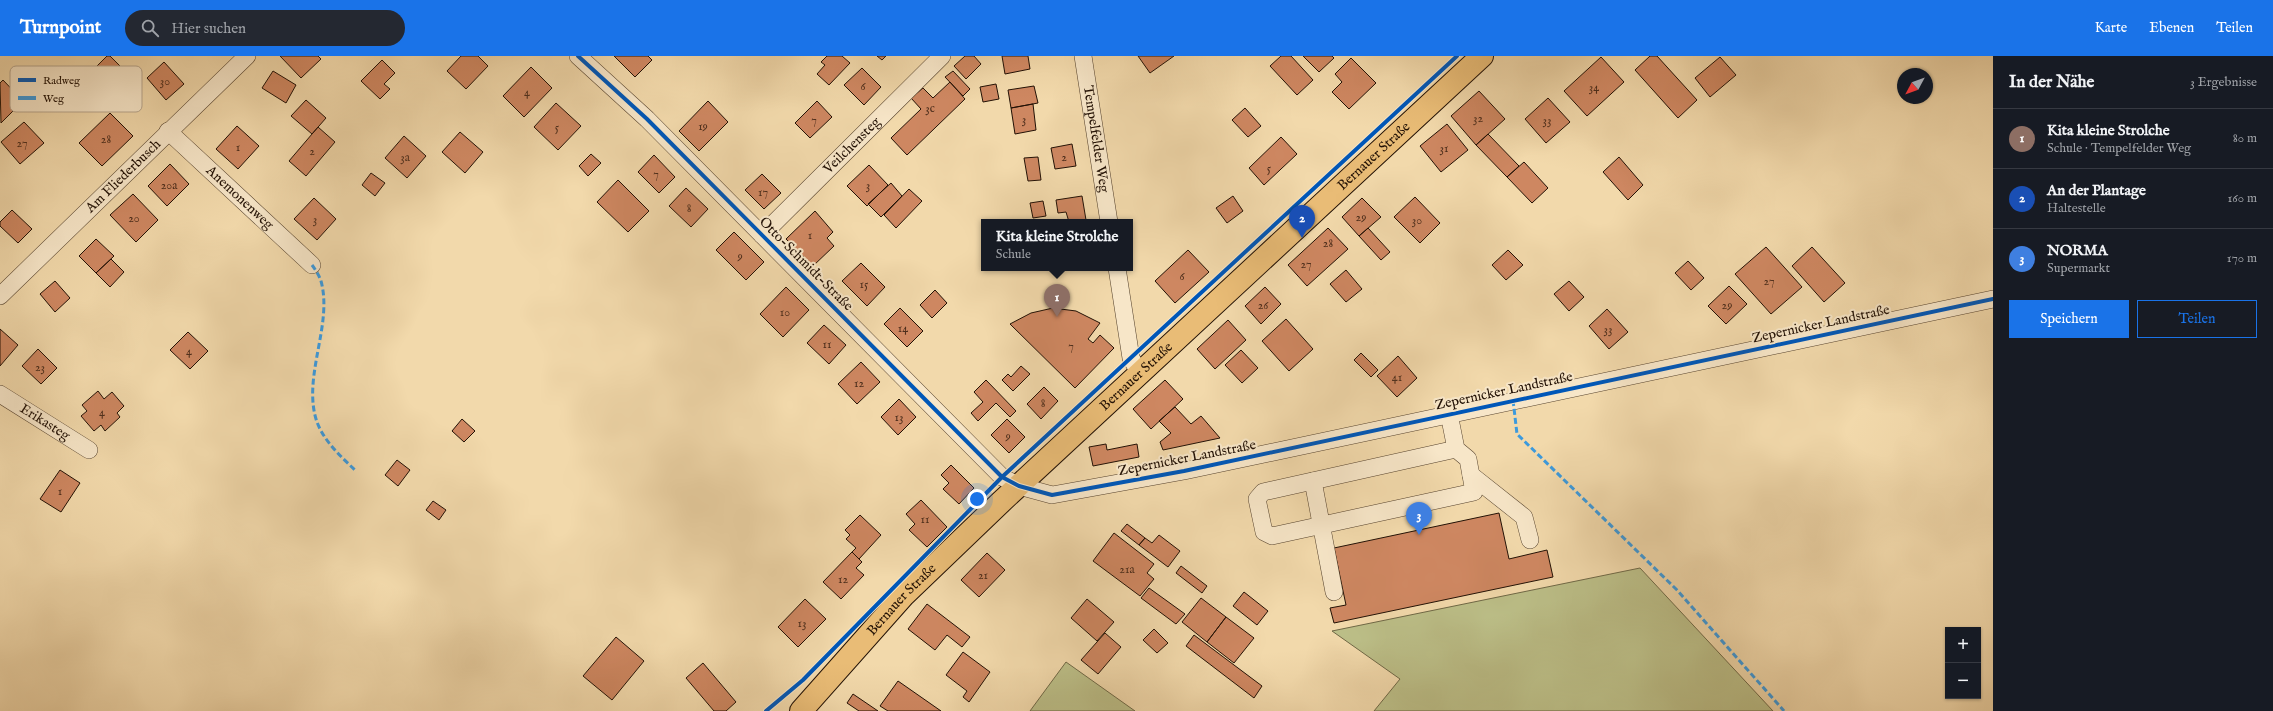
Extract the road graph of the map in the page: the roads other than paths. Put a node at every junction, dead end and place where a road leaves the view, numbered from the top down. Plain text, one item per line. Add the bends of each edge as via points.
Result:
1 (247, 56) edge
2 (578, 56) edge
3 (942, 56) edge
4 (1083, 56) edge
5 (1482, 56) edge
6 (168, 131) junction
7 (1109, 219) edge
8 (762, 235) junction
9 (312, 264) dead end
10 (1117, 271) edge
11 (0, 296) edge
12 (1993, 299) edge
13 (1140, 374) junction
14 (0, 394) edge
15 (1449, 414) junction
16 (1456, 449) junction
17 (89, 450) dead end
18 (1470, 475) junction
19 (1313, 481) junction
20 (1020, 486) junction
21 (1322, 525) junction
22 (1530, 540) dead end
23 (1334, 592) dead end
24 (801, 710) edge

1 - 6 street, Am Fliederbusch
2 - 8 street, Otto-Schmidt-Straße via 647,119
3 - 8 street, Veilchensteg
4 - 7 street, Tempelfelder Weg
5 - 13 main road, Bernauer Straße
6 - 9 street, Anemonenweg
6 - 11 street, Am Fliederbusch
8 - 20 street, Otto-Schmidt-Straße via 1002,477
10 - 13 street via 1131,358
12 - 15 street, Zepernicker Landstraße
13 - 20 main road, Bernauer Straße
14 - 17 street, Erikasteg
15 - 16 street
15 - 20 street, Zepernicker Landstraße via 1184,471 1052,495
16 - 18 street via 1468,459
16 - 19 street
18 - 21 street via 1474,492
18 - 22 street via 1524,517
19 - 21 street
19 - 21 street via 1263,492 1258,499 1264,532 1272,536
20 - 24 main road, Bernauer Straße via 904,595
21 - 23 street

